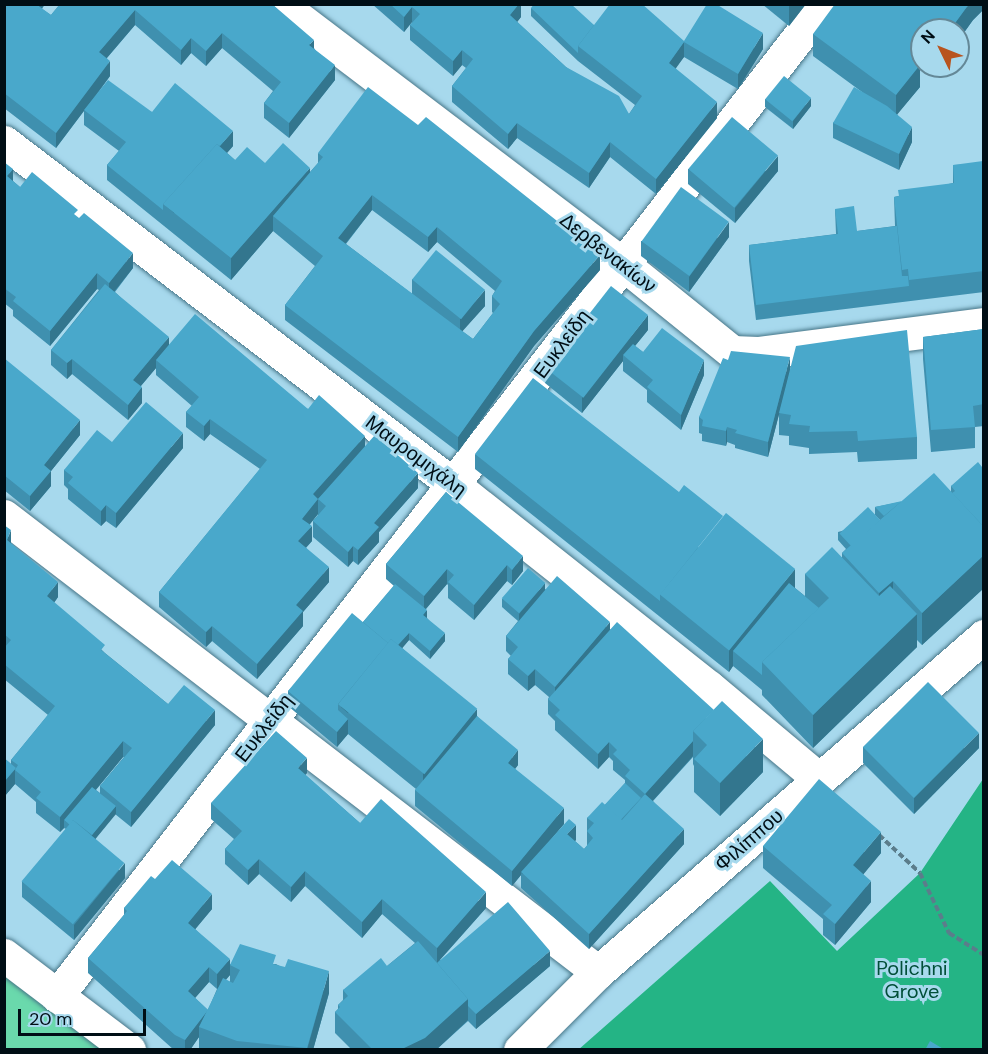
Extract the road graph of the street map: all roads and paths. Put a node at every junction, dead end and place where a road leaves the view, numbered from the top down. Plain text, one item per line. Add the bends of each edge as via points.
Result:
1 (280, 4) edge
2 (824, 4) edge
3 (4, 142) edge
4 (623, 264) junction
5 (984, 324) edge
6 (454, 485) junction
7 (4, 516) edge
8 (980, 644) edge
9 (269, 720) junction
10 (819, 779) junction
11 (869, 826) edge
12 (4, 955) edge
13 (984, 956) edge
14 (598, 972) junction
15 (57, 996) junction
16 (129, 1050) edge
17 (520, 1050) edge

1 - 4 street, Δερβενακίων
2 - 4 street, Ευκλείδη
3 - 6 street, Μαυρομιχάλη
4 - 5 street, Δερβενακίων via 732,352 758,353
4 - 6 street, Ευκλείδη
6 - 9 street, Ευκλείδη
6 - 10 street, Μαυρομιχάλη
7 - 9 street
8 - 10 street, Φιλίππου
9 - 14 street
9 - 15 street, Ευκλείδη
10 - 14 street, Φιλίππου
11 - 13 path via 920,873 949,933
12 - 15 street
14 - 17 street, Φιλίππου
15 - 16 street

